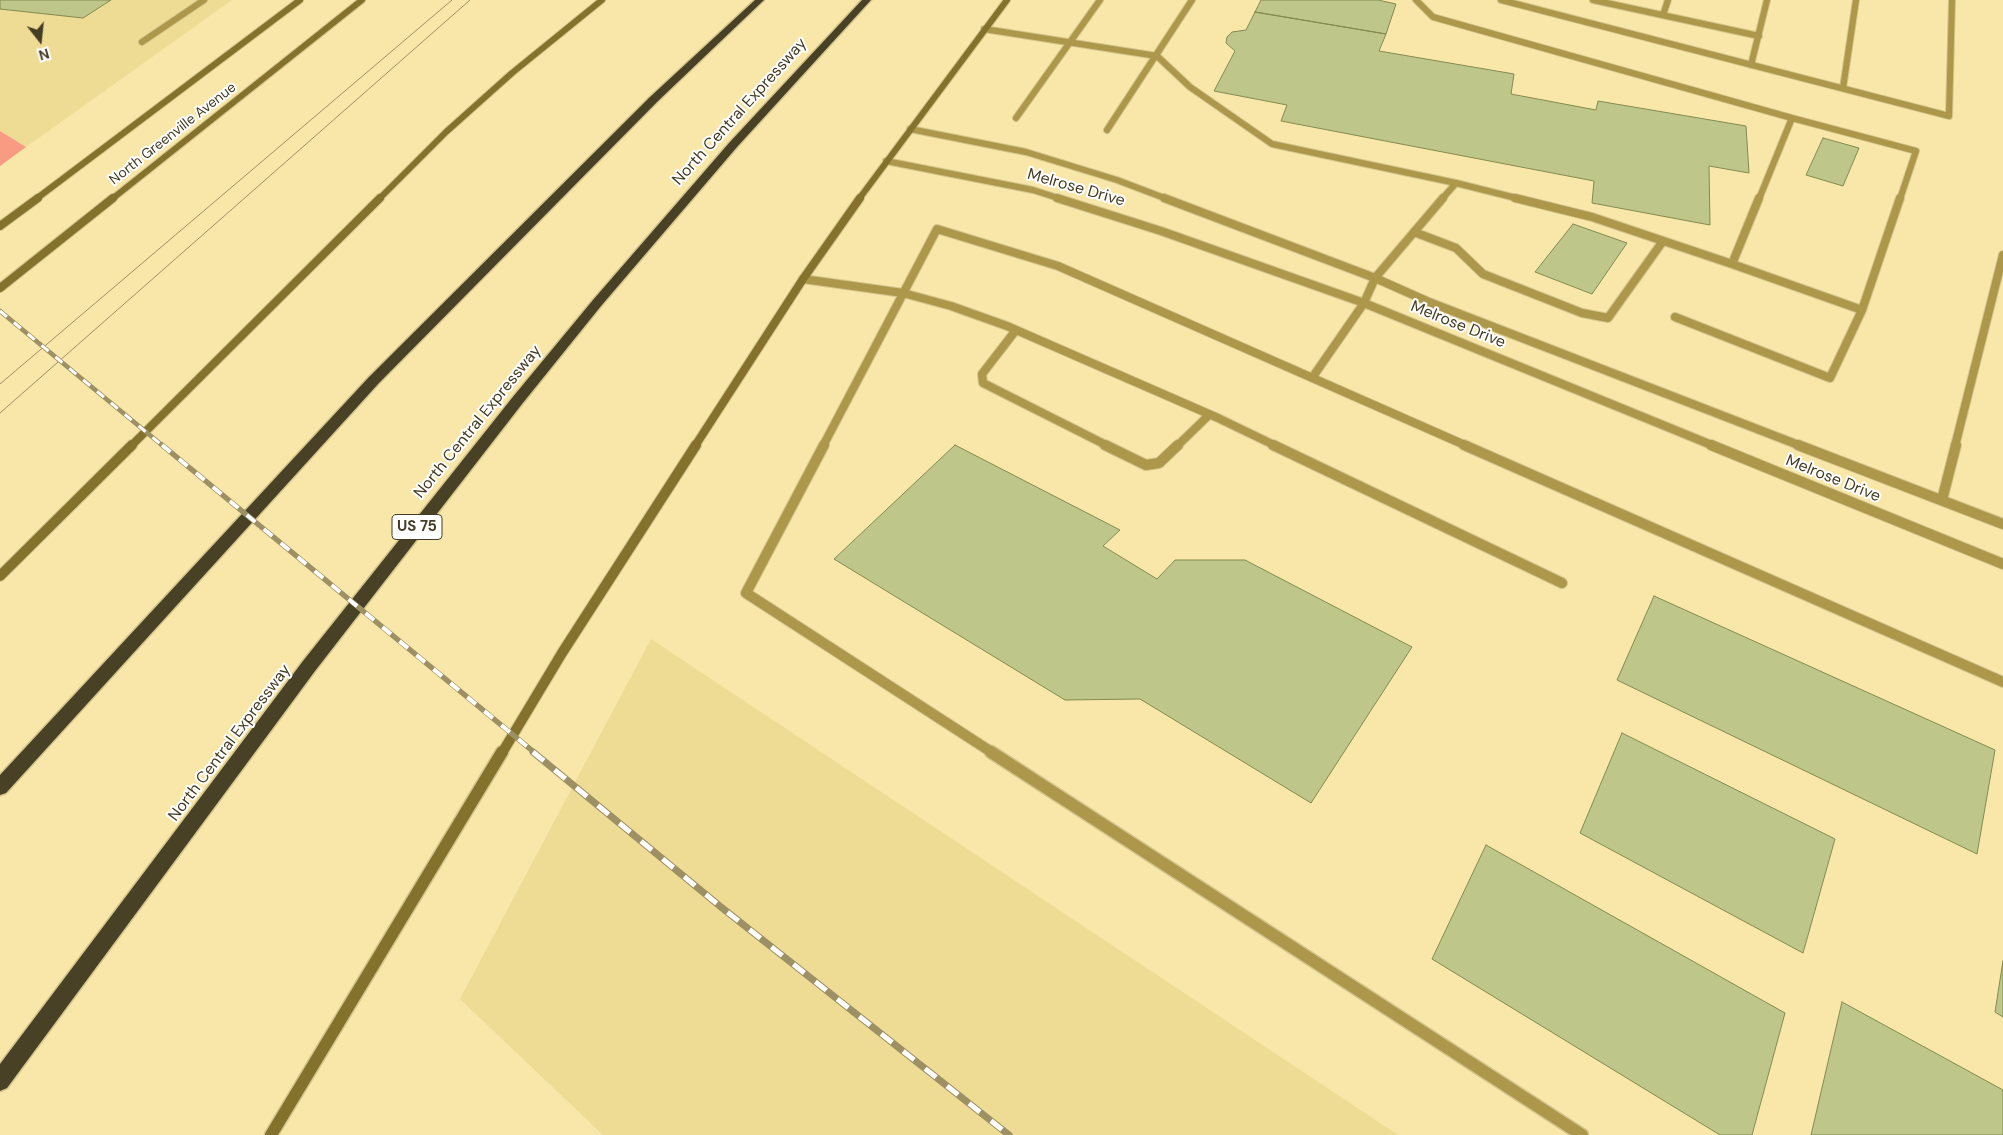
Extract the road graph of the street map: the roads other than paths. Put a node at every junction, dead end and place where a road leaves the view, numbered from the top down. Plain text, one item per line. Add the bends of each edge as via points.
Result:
1 (204, 0) edge
2 (300, 0) edge
3 (362, 0) edge
4 (602, 0) edge
5 (760, 0) edge
6 (867, 0) edge
7 (1007, 0) edge
8 (1100, 0) edge
9 (1192, 0) edge
10 (1416, 0) edge
11 (1501, 0) edge
12 (1593, 0) edge
13 (1668, 0) edge
14 (1767, 0) edge
15 (1856, 0) edge
16 (1952, 0) edge
17 (1663, 15) junction
18 (984, 29) junction
19 (1759, 36) junction
20 (1071, 41) junction
21 (142, 42) dead end
22 (1157, 56) junction
23 (1751, 65) junction
24 (1843, 88) junction
25 (1016, 118) dead end
26 (1792, 118) junction
27 (910, 128) junction
28 (1107, 130) dead end
29 (886, 161) junction
30 (1456, 183) junction
31 (0, 226) edge
32 (1414, 232) junction
33 (1663, 241) junction
34 (2003, 255) edge
35 (1732, 264) junction
36 (803, 278) junction
37 (1375, 278) junction
38 (0, 288) edge
39 (903, 293) junction
40 (1364, 303) junction
41 (1862, 310) junction
42 (1675, 317) dead end
43 (1016, 330) junction
44 (1312, 378) junction
45 (1209, 415) junction
46 (1942, 500) junction
47 (2003, 524) edge
48 (2003, 564) edge
49 (0, 576) edge
50 (1562, 583) dead end
51 (2003, 682) edge
52 (0, 787) edge
53 (0, 1081) edge
54 (271, 1135) edge
55 (1582, 1135) edge

1 - 21 street
2 - 31 main road, North Greenville Avenue
3 - 38 main road, North Greenville Avenue
4 - 49 main road via 446,132
5 - 52 highway via 654,99 374,380
6 - 53 highway, North Central Expressway / US 75 via 733,145 517,401 309,666
7 - 18 main road
8 - 20 street
9 - 22 street
10 - 26 street via 1433,17
11 - 23 street
12 - 17 street
13 - 17 street
14 - 19 street
15 - 24 street
16 - 24 street via 1949,116
17 - 19 street
18 - 20 street
18 - 27 main road
19 - 23 street
20 - 22 street
20 - 25 street
22 - 28 street
22 - 30 street via 1190,87 1272,144
23 - 24 street
26 - 35 street
26 - 41 street via 1916,151
27 - 29 main road
27 - 37 street, Melrose Drive via 1026,152 1117,180
29 - 36 main road
29 - 40 street, Melrose Drive via 1042,192
30 - 32 street
30 - 33 street via 1592,217
32 - 33 street via 1456,248 1483,274 1582,314 1608,318
32 - 37 street
33 - 35 street
34 - 46 street
35 - 41 street
36 - 39 street
36 - 54 main road via 562,653
37 - 40 street
37 - 46 street, Melrose Drive
39 - 43 street via 951,306
39 - 44 street via 937,229 1058,266
39 - 55 street via 746,593
40 - 44 street
40 - 48 street, Melrose Drive
41 - 42 street via 1830,378
43 - 45 street
43 - 45 street via 982,374 983,383 1146,465 1159,463
44 - 51 street
45 - 50 street
46 - 47 street, Melrose Drive

